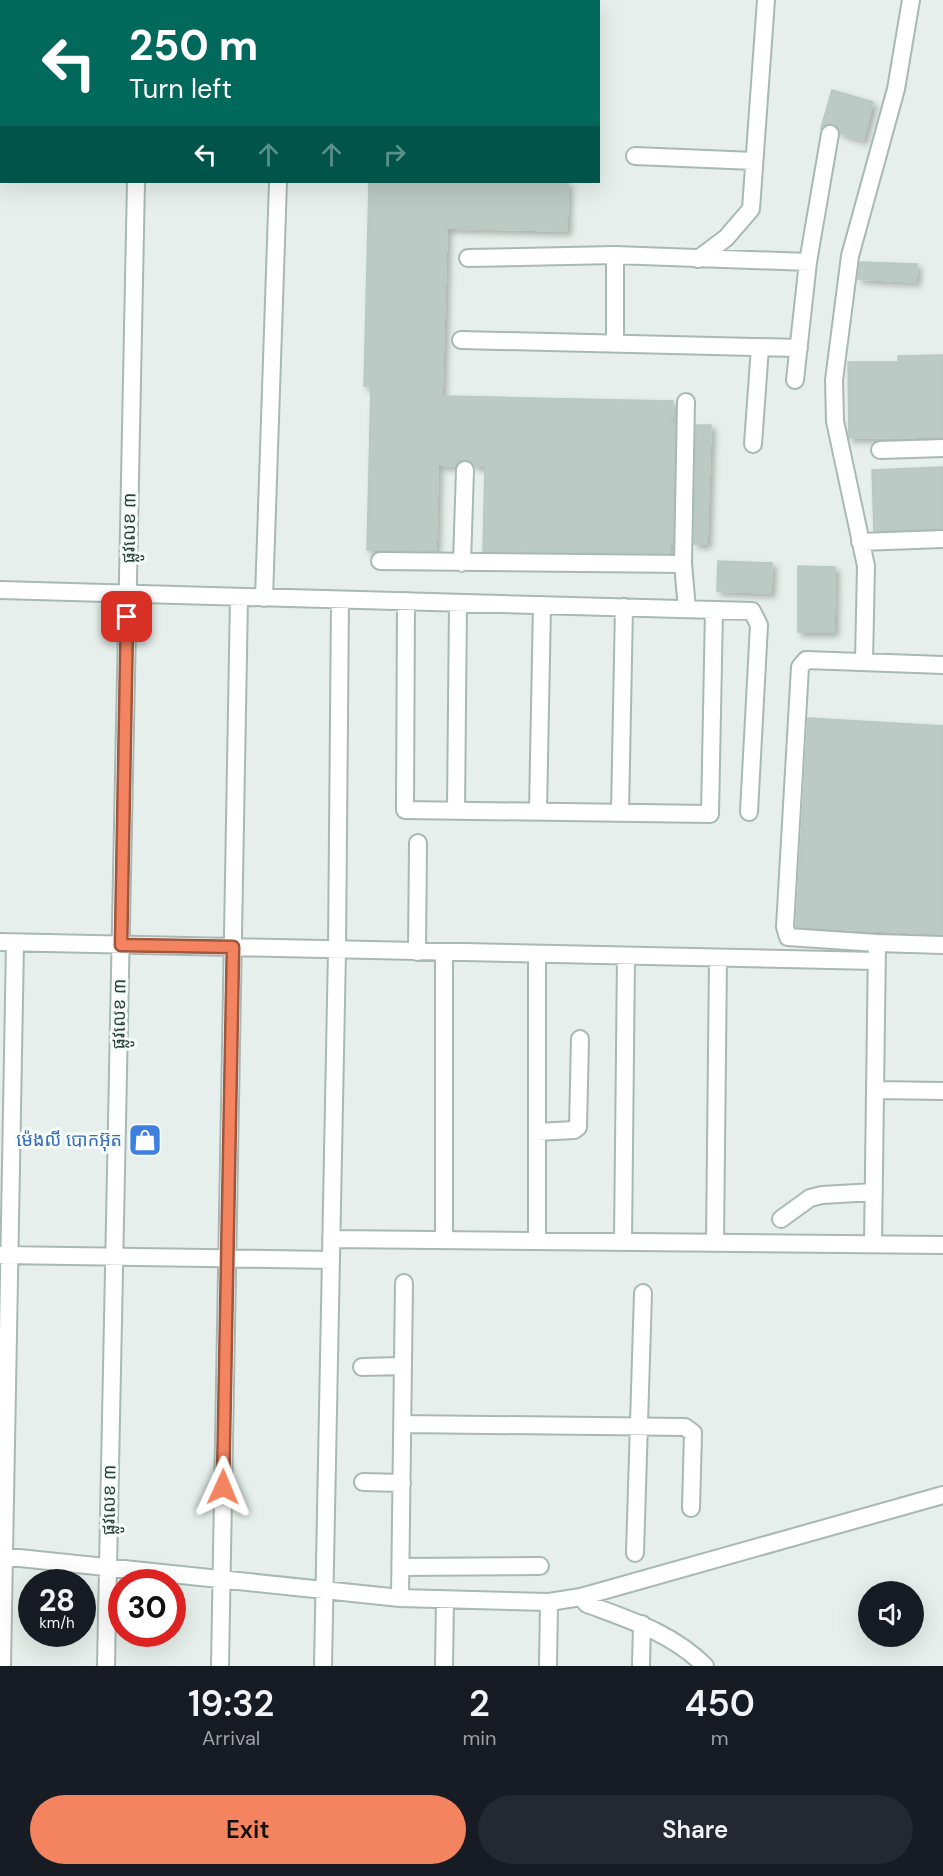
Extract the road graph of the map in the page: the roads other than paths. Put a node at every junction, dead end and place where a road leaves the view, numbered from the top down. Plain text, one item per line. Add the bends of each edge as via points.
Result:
1 (766, 0) edge
2 (910, 0) edge
3 (830, 134) dead end
4 (635, 156) dead end
5 (754, 161) junction
6 (136, 183) edge
7 (278, 183) edge
8 (615, 255) junction
9 (468, 258) dead end
10 (698, 259) junction
11 (808, 262) junction
12 (461, 340) dead end
13 (615, 343) junction
14 (760, 347) junction
15 (799, 348) junction
16 (795, 380) dead end
17 (686, 402) dead end
18 (753, 444) dead end
19 (943, 448) edge
20 (880, 450) dead end
21 (465, 470) dead end
22 (943, 539) edge
23 (860, 543) junction
24 (380, 561) dead end
25 (462, 562) junction
26 (683, 564) junction
27 (0, 590) edge
28 (128, 594) junction
29 (239, 597) junction
30 (264, 598) junction
31 (340, 600) junction
32 (406, 601) junction
33 (458, 603) junction
34 (542, 605) junction
35 (624, 607) junction
36 (687, 609) junction
37 (714, 610) junction
38 (864, 662) junction
39 (943, 665) edge
40 (456, 810) junction
41 (538, 811) junction
42 (620, 812) junction
43 (749, 812) dead end
44 (418, 843) dead end
45 (8, 943) edge
46 (877, 943) junction
47 (121, 945) junction
48 (943, 945) edge
49 (233, 947) junction
50 (337, 950) junction
51 (417, 952) junction
52 (444, 952) junction
53 (537, 954) junction
54 (626, 956) junction
55 (718, 958) junction
56 (876, 961) junction
57 (580, 1039) dead end
58 (875, 1090) junction
59 (943, 1091) edge
60 (537, 1132) junction
61 (874, 1192) junction
62 (781, 1219) dead end
63 (331, 1239) junction
64 (444, 1240) junction
65 (537, 1241) junction
66 (623, 1242) junction
67 (715, 1243) junction
68 (873, 1244) junction
69 (943, 1245) edge
70 (5, 1255) edge
71 (114, 1257) junction
72 (228, 1258) junction
73 (331, 1260) junction
74 (404, 1283) dead end
75 (642, 1293) dead end
76 (403, 1366) junction
77 (362, 1367) dead end
78 (402, 1424) junction
79 (638, 1426) junction
80 (363, 1482) dead end
81 (402, 1483) junction
82 (943, 1495) edge
83 (691, 1508) dead end
84 (634, 1553) dead end
85 (2, 1557) edge
86 (540, 1566) dead end
87 (108, 1567) junction
88 (401, 1567) junction
89 (222, 1579) junction
90 (325, 1591) junction
91 (581, 1597) junction
92 (400, 1598) junction
93 (445, 1600) junction
94 (549, 1602) junction
95 (642, 1624) junction
96 (2, 1666) edge
97 (106, 1666) edge
98 (220, 1666) edge
99 (323, 1666) edge
100 (444, 1666) edge
101 (548, 1666) edge
102 (640, 1666) edge
103 (705, 1666) edge

1 - 5 street
2 - 23 street via 896,89 850,256 834,380 835,421
3 - 11 street
4 - 5 street
5 - 10 street via 751,209 726,238
6 - 28 street, ផ្លូវលេខ ៣
7 - 30 street
8 - 9 street
8 - 10 street
8 - 13 street
10 - 11 street
11 - 15 street
12 - 13 street
13 - 14 street
14 - 15 street
14 - 18 street
15 - 16 street
17 - 26 street
19 - 20 street
21 - 25 street
22 - 23 street
23 - 38 street via 866,566
24 - 25 street
25 - 26 street
26 - 36 street
27 - 28 street
28 - 29 street
28 - 47 street, ផ្លូវលេខ ៣
29 - 30 street
29 - 49 street
30 - 31 street
31 - 32 street
31 - 50 street
32 - 33 street
32 - 40 street via 405,810
33 - 34 street
33 - 40 street
34 - 35 street
34 - 41 street
35 - 36 street
35 - 42 street
36 - 37 street
37 - 42 street via 710,814
37 - 43 street via 752,611 759,625
38 - 39 street
38 - 46 street via 806,660 800,667 785,927 788,937
40 - 41 street
41 - 42 street
44 - 51 street
45 - 47 street
45 - 70 street
46 - 48 street
46 - 56 street
47 - 49 street
47 - 71 street, ផ្លូវលេខ ៣
49 - 50 street
49 - 72 street
50 - 51 street
50 - 63 street
51 - 52 street
52 - 53 street
52 - 64 street
53 - 54 street
53 - 60 street
54 - 55 street
54 - 66 street
55 - 56 street
55 - 67 street
56 - 58 street
57 - 60 street via 578,1126 574,1130
58 - 59 street
58 - 61 street
60 - 65 street
61 - 62 street via 810,1198
61 - 68 street
63 - 64 street
63 - 73 street
64 - 65 street
65 - 66 street
66 - 67 street
67 - 68 street
68 - 69 street
70 - 71 street
70 - 85 street
71 - 72 street
71 - 87 street, ផ្លូវលេខ ៣
72 - 73 street
72 - 89 street
73 - 90 street
74 - 76 street
75 - 79 street
76 - 77 street
76 - 78 street
78 - 79 street
78 - 81 street
79 - 83 street via 685,1427 693,1433
79 - 84 street
80 - 81 street
81 - 88 street
82 - 91 street
85 - 87 street
85 - 96 street
86 - 88 street
87 - 89 street
87 - 97 street, ផ្លូវលេខ ៣
88 - 92 street
89 - 90 street
89 - 98 street
90 - 92 street
90 - 99 street
91 - 94 street
91 - 95 street via 587,1604
92 - 93 street
93 - 94 street
93 - 100 street
94 - 101 street
95 - 102 street
95 - 103 street via 690,1651

